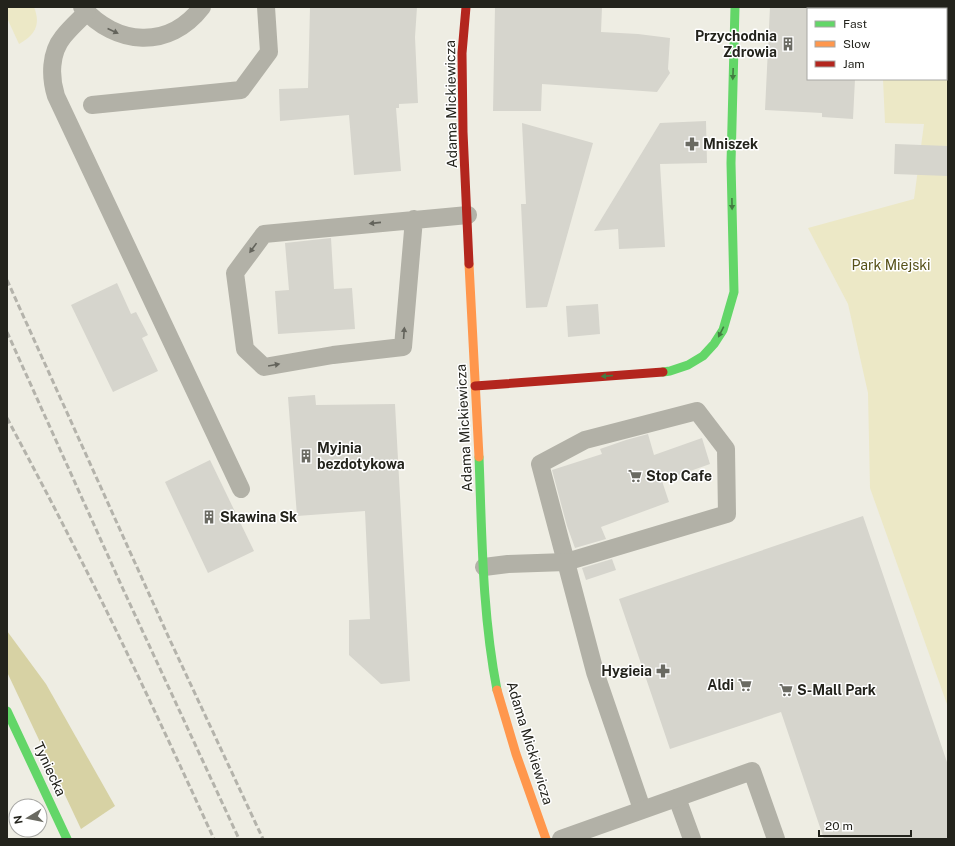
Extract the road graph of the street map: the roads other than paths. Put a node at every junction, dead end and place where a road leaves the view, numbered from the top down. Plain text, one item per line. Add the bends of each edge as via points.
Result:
1 (202, 7) edge
2 (266, 7) edge
3 (466, 7) edge
4 (735, 7) edge
5 (85, 10) edge
6 (92, 105) dead end
7 (468, 215) junction
8 (414, 219) junction
9 (475, 386) junction
10 (241, 489) dead end
11 (566, 562) junction
12 (484, 567) junction
13 (7, 711) edge
14 (677, 798) junction
15 (642, 809) junction
16 (67, 839) edge
17 (546, 839) edge
18 (561, 839) edge
19 (692, 839) edge
20 (776, 839) edge

5 -> 1 lane via 96,21 114,32 144,38 156,37 178,28 194,17
2 - 6 lane via 269,52 241,90
3 - 7 main road, Adama Mickiewicza via 462,90
4 -> 9 main road via 731,163 734,292 723,330 714,344 688,365 670,371
5 - 10 lane via 57,46 52,73 56,96
7 - 8 lane
7 - 9 main road, Adama Mickiewicza
8 -> 8 lane via 264,234 235,273 245,349 264,367 333,355 403,347
9 - 12 main road, Adama Mickiewicza
11 - 11 lane via 727,514 726,449 697,411 585,440 540,464
11 - 12 lane
11 - 15 lane via 595,672
12 - 17 main road, Adama Mickiewicza via 491,652 500,698 508,731
13 - 16 main road, Tyniecka
14 - 15 lane
14 - 19 lane
14 - 20 lane via 752,771
15 - 18 lane

